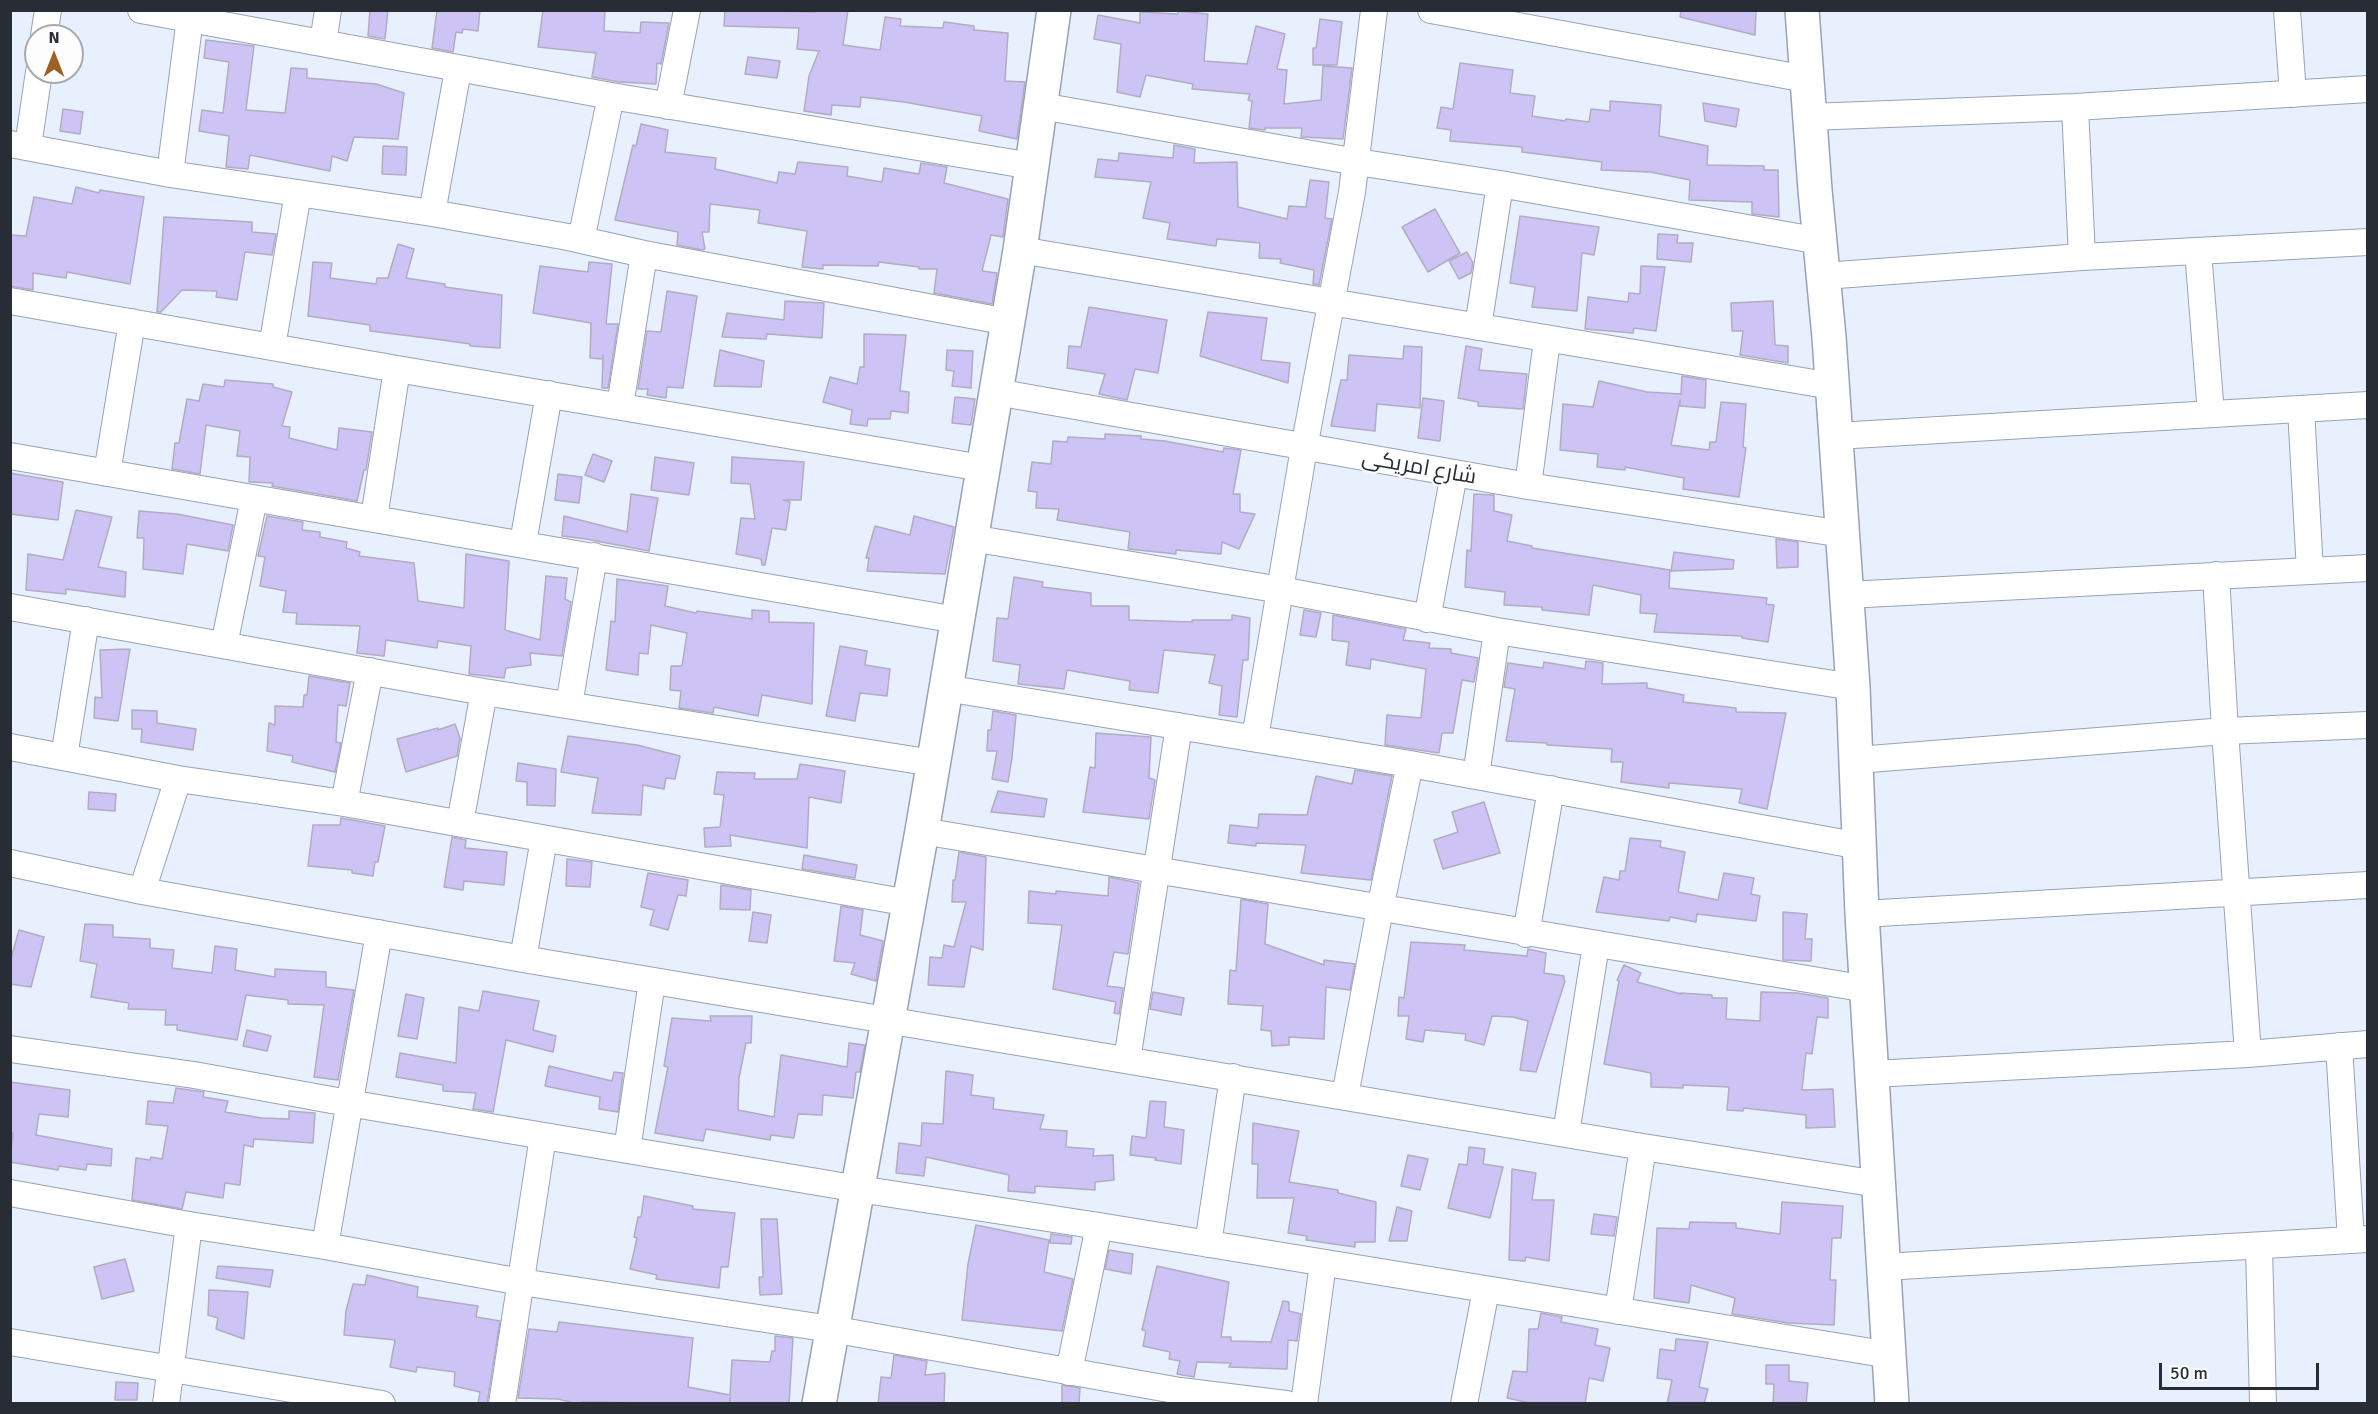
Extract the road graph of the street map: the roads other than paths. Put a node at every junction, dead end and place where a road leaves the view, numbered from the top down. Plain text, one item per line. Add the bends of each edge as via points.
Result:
1 (141, 10) edge
2 (328, 10) edge
3 (687, 10) edge
4 (1054, 10) edge
5 (1374, 10) edge
6 (1431, 10) edge
7 (1802, 10) edge
8 (2287, 10) edge
9 (190, 18) junction
10 (1531, 19) edge
11 (323, 44) junction
12 (458, 70) junction
13 (1806, 79) junction
14 (36, 84) edge
15 (2367, 89) edge
16 (2293, 94) junction
17 (611, 96) junction
18 (668, 106) junction
19 (1041, 106) junction
20 (2075, 107) junction
21 (1809, 117) junction
22 (20, 145) edge
23 (1357, 162) junction
24 (1032, 166) junction
25 (170, 174) junction
26 (1500, 184) junction
27 (298, 193) junction
28 (432, 213) junction
29 (581, 240) junction
30 (1820, 241) junction
31 (2367, 242) edge
32 (1020, 250) junction
33 (2198, 251) junction
34 (644, 254) junction
35 (2082, 257) junction
36 (1824, 276) junction
37 (1331, 300) junction
38 (10, 301) edge
39 (132, 322) junction
40 (1008, 322) junction
41 (1478, 327) junction
42 (1547, 340) junction
43 (272, 347) junction
44 (397, 369) junction
45 (1832, 386) junction
46 (996, 392) junction
47 (549, 394) junction
48 (620, 405) junction
49 (2367, 405) edge
50 (2301, 409) junction
51 (2211, 414) junction
52 (1836, 436) junction
53 (1304, 448) junction
54 (10, 456) edge
55 (982, 468) junction
56 (107, 473) junction
57 (1454, 474) junction
58 (1528, 486) junction
59 (254, 499) junction
60 (374, 518) junction
61 (1843, 534) junction
62 (971, 538) junction
63 (523, 543) junction
64 (594, 556) junction
65 (2367, 568) edge
66 (2310, 571) junction
67 (2216, 575) junction
68 (1281, 590) junction
69 (1847, 595) junction
70 (10, 607) edge
71 (1427, 619) junction
72 (86, 620) junction
73 (957, 620) junction
74 (1497, 631) junction
75 (224, 645) junction
76 (370, 671) junction
77 (1853, 687) junction
78 (945, 688) junction
79 (484, 692) junction
80 (569, 705) junction
81 (2367, 724) edge
82 (1179, 726) junction
83 (2225, 731) junction
84 (1255, 738) junction
85 (10, 747) edge
86 (64, 757) junction
87 (1857, 760) junction
88 (933, 763) junction
89 (1410, 764) junction
90 (1476, 776) junction
91 (177, 779) junction
92 (1551, 789) junction
93 (344, 803) junction
94 (460, 823) junction
95 (922, 831) junction
96 (544, 839) junction
97 (1860, 846) junction
98 (10, 863) edge
99 (1155, 869) junction
100 (2367, 885) edge
101 (142, 891) junction
102 (2237, 891) junction
103 (909, 903) junction
104 (1380, 909) junction
105 (1862, 914) junction
106 (379, 933) junction
107 (1526, 934) junction
108 (1596, 945) junction
109 (522, 959) junction
110 (652, 981) junction
111 (1867, 989) junction
112 (890, 1021) junction
113 (2367, 1044) edge
114 (2339, 1046) junction
115 (10, 1049) edge
116 (2248, 1054) junction
117 (1126, 1060) junction
118 (1873, 1074) junction
119 (1233, 1077) junction
120 (1346, 1096) junction
121 (348, 1103) junction
122 (1566, 1133) junction
123 (543, 1136) junction
124 (1643, 1147) junction
125 (627, 1150) junction
126 (1878, 1184) junction
127 (859, 1189) junction
128 (10, 1193) edge
129 (189, 1225) junction
130 (1099, 1226) junction
131 (2359, 1240) edge
132 (1208, 1244) junction
133 (325, 1246) junction
134 (2259, 1247) junction
135 (1323, 1263) junction
136 (1883, 1268) junction
137 (521, 1282) junction
138 (1486, 1290) junction
139 (1617, 1311) junction
140 (831, 1329) junction
141 (10, 1342) edge
142 (1890, 1355) junction
143 (170, 1369) junction
144 (1069, 1372) junction
145 (1179, 1397) edge
146 (166, 1404) edge
147 (382, 1404) edge
148 (502, 1404) edge
149 (819, 1404) edge
150 (1286, 1404) edge
151 (1304, 1404) edge
152 (1464, 1404) edge
153 (1892, 1404) edge
154 (2263, 1404) edge

1 - 9 street
2 - 11 street
3 - 18 street
4 - 19 street
5 - 23 street
6 - 10 street
7 - 13 street
8 - 16 street
9 - 11 street
9 - 25 street
10 - 13 street
11 - 12 street
12 - 17 street
12 - 28 street
13 - 21 street
14 - 22 street
15 - 16 street
16 - 20 street
17 - 18 street
17 - 29 street
18 - 24 street
19 - 23 street
19 - 24 street
20 - 21 street
20 - 35 street
21 - 30 street
22 - 25 street
23 - 26 street
23 - 37 street
24 - 32 street
25 - 27 street
26 - 30 street
26 - 41 street
27 - 28 street
27 - 43 street
28 - 29 street
29 - 34 street
30 - 36 street
31 - 33 street
32 - 37 street
32 - 40 street
33 - 35 street
33 - 51 street
34 - 40 street
34 - 48 street
35 - 36 street
36 - 45 street
37 - 41 street
37 - 53 street
38 - 39 street
39 - 43 street
39 - 56 street
40 - 46 street
41 - 42 street
42 - 45 street
42 - 58 street
43 - 44 street
44 - 47 street
44 - 60 street
45 - 52 street
46 - 53 street, شارع امريكى
46 - 55 street
47 - 48 street
47 - 63 street
48 - 55 street
49 - 50 street
50 - 51 street
50 - 66 street
51 - 52 street
52 - 61 street
53 - 57 street, شارع امريكى
53 - 68 street
54 - 56 street
55 - 62 street
56 - 59 street
57 - 58 street, شارع امريكى
57 - 71 street
58 - 61 street, شارع امريكى
59 - 60 street
59 - 75 street
60 - 63 street
61 - 69 street
62 - 68 street
62 - 73 street
63 - 64 street
64 - 73 street
64 - 80 street
65 - 66 street
66 - 67 street
67 - 69 street
67 - 83 street
68 - 71 street
68 - 84 street
69 - 77 street
70 - 72 street
71 - 74 street
72 - 75 street
72 - 86 street
73 - 78 street
74 - 77 street
74 - 90 street
75 - 76 street
76 - 79 street
76 - 93 street
77 - 87 street
78 - 82 street
78 - 88 street
79 - 80 street
79 - 94 street
80 - 88 street
81 - 83 street
82 - 84 street
82 - 99 street
83 - 87 street
83 - 102 street
84 - 89 street
85 - 86 street
86 - 91 street
87 - 97 street
88 - 95 street
89 - 90 street
89 - 104 street
90 - 92 street
91 - 93 street
91 - 101 street
92 - 97 street
92 - 107 street
93 - 94 street
94 - 96 street
95 - 99 street
95 - 103 street
96 - 103 street
96 - 109 street
97 - 105 street
98 - 101 street
99 - 104 street
99 - 117 street
100 - 102 street
101 - 106 street
102 - 105 street
102 - 116 street
103 - 112 street
104 - 107 street
104 - 120 street
105 - 111 street
106 - 109 street
106 - 121 street
107 - 108 street
108 - 111 street
108 - 122 street
109 - 110 street
110 - 112 street
110 - 125 street
111 - 118 street
112 - 117 street
112 - 127 street
113 - 114 street
114 - 116 street
114 - 131 street
115 - 121 street via 194,1075
116 - 118 street
117 - 119 street
118 - 126 street
119 - 120 street
119 - 132 street
120 - 122 street
121 - 123 street
121 - 133 street
122 - 124 street
123 - 125 street
123 - 137 street
124 - 126 street
124 - 139 street
125 - 127 street
126 - 136 street
127 - 130 street
127 - 140 street
128 - 129 street
129 - 133 street
129 - 143 street
130 - 132 street
130 - 144 street
131 - 134 street
132 - 135 street
133 - 137 street
134 - 136 street
134 - 154 street
135 - 138 street
135 - 151 street
136 - 142 street
137 - 140 street
137 - 148 street
138 - 139 street
138 - 152 street
139 - 142 street
140 - 144 street
140 - 149 street
141 - 143 street
142 - 153 street
143 - 146 street
143 - 147 street
144 - 145 street
145 - 150 street

